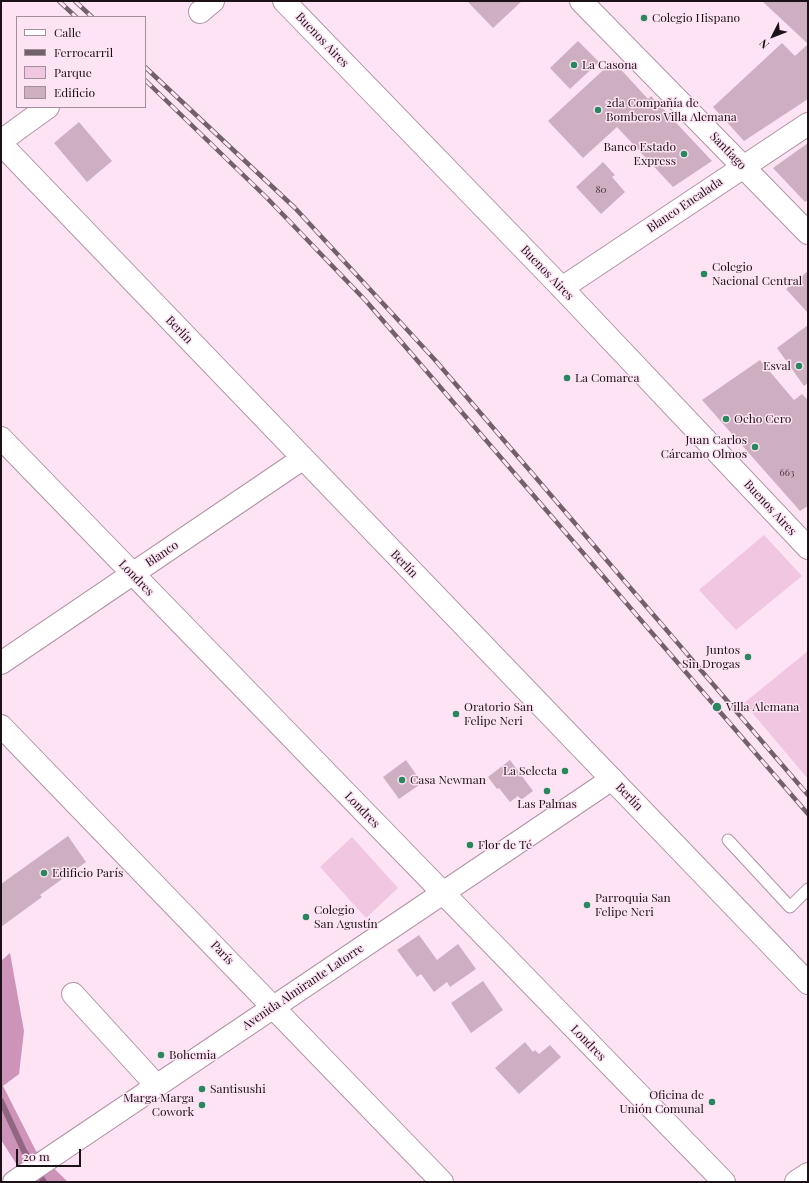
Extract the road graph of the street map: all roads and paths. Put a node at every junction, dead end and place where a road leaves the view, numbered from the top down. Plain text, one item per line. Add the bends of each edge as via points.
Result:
1 (284, 1) edge
2 (580, 1) edge
3 (47, 108) edge
4 (808, 124) edge
5 (1, 141) edge
6 (1, 144) edge
7 (743, 166) junction
8 (808, 233) edge
9 (562, 288) junction
10 (1, 438) edge
11 (302, 459) junction
12 (808, 548) edge
13 (132, 574) junction
14 (1, 662) edge
15 (1, 726) edge
16 (612, 779) junction
17 (728, 840) dead end
18 (808, 889) edge
19 (442, 892) junction
20 (808, 983) edge
21 (73, 994) dead end
22 (274, 1006) junction
23 (157, 1086) junction
24 (808, 1174) edge
25 (14, 1182) edge
26 (442, 1182) edge
27 (724, 1182) edge
28 (796, 1182) edge

1 - 9 street, Buenos Aires
2 - 7 street, Santiago
3 - 5 street
4 - 7 street, Blanco Encalada
6 - 11 street, Berlín
7 - 8 street, Santiago
7 - 9 street, Blanco Encalada
9 - 12 street, Buenos Aires
10 - 13 street, Londres
11 - 13 street, Blanco
11 - 16 street, Berlín
13 - 14 street, Blanco
13 - 19 street, Londres
15 - 22 street, París
16 - 19 street, Avenida Almirante Latorre
16 - 20 street, Berlín
17 - 18 lane via 790,907
19 - 22 street, Avenida Almirante Latorre
19 - 27 street, Londres
21 - 23 street
22 - 23 street, Avenida Almirante Latorre
22 - 26 street, París
23 - 25 street, Avenida Almirante Latorre
24 - 28 street

